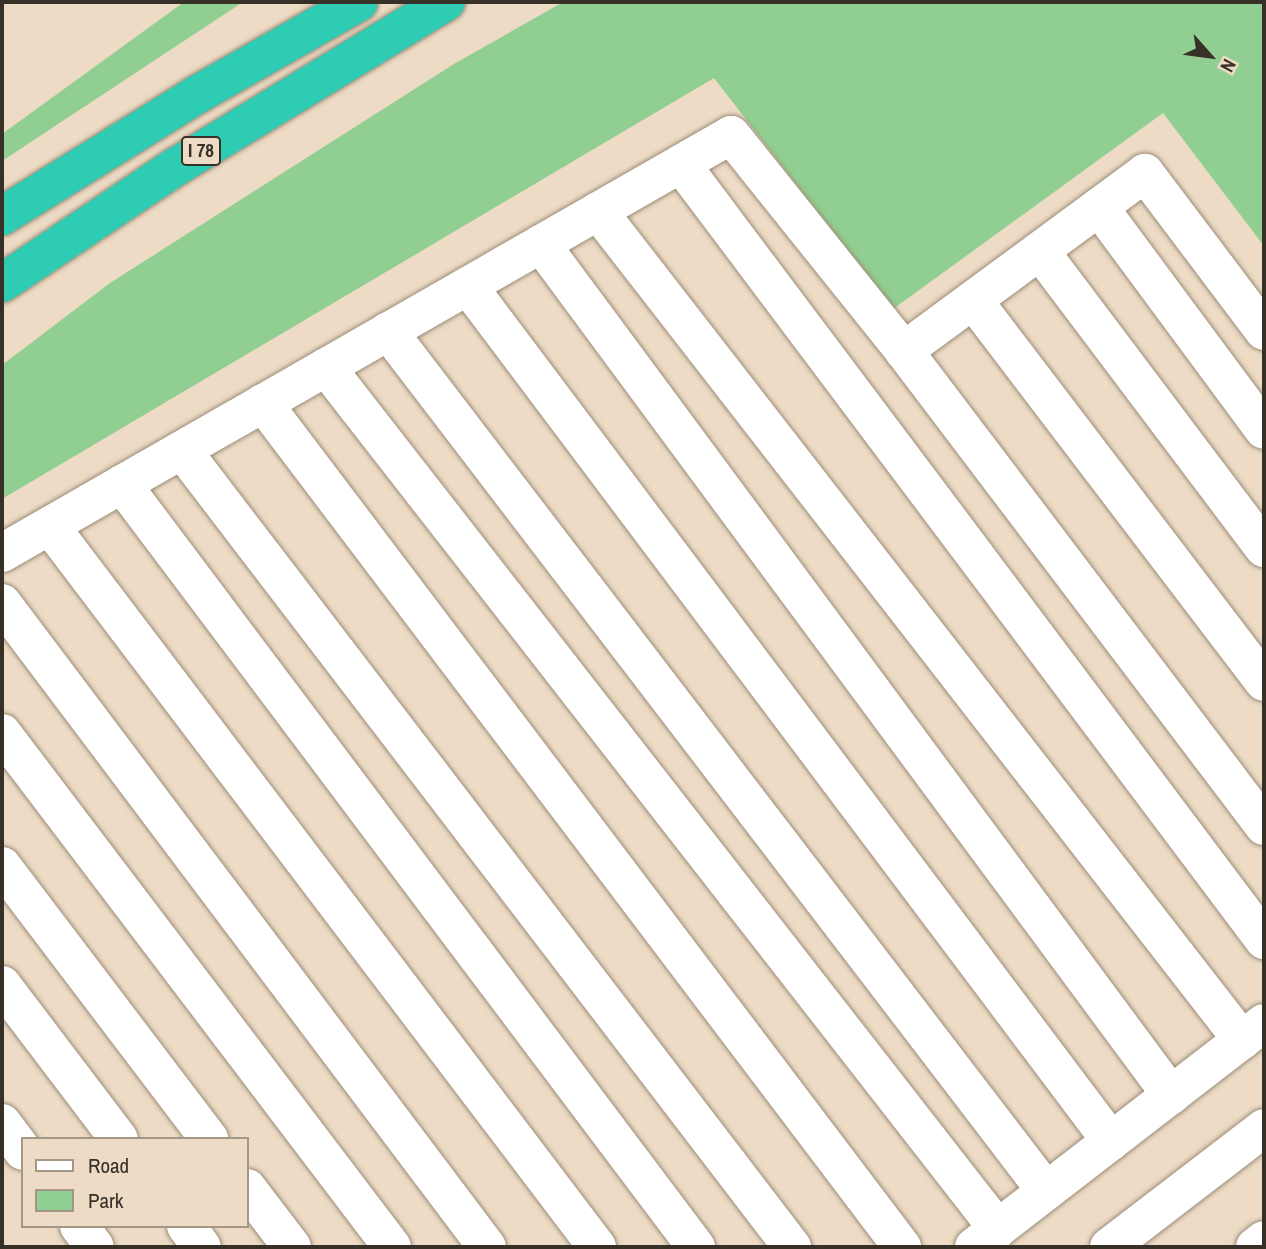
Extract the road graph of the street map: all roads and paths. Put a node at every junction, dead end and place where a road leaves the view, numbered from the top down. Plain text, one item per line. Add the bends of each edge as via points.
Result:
1 (359, 2) edge
2 (446, 2) edge
3 (465, 2) edge
4 (404, 26) junction
5 (681, 164) junction
6 (1099, 207) junction
7 (598, 211) junction
8 (2, 216) edge
9 (541, 244) junction
10 (1040, 251) junction
11 (2, 284) edge
12 (468, 286) junction
13 (973, 300) junction
14 (388, 331) junction
15 (1264, 331) edge
16 (904, 351) junction
17 (326, 367) junction
18 (263, 403) junction
19 (1264, 430) edge
20 (182, 450) junction
21 (122, 484) junction
22 (50, 526) junction
23 (1264, 548) edge
24 (2, 553) edge
25 (2, 603) edge
26 (1264, 682) edge
27 (2, 733) edge
28 (1264, 826) edge
29 (2, 866) edge
30 (1264, 940) edge
31 (2, 985) edge
32 (1253, 1031) edge
33 (1171, 1095) junction
34 (2, 1123) edge
35 (1264, 1129) edge
36 (117, 1137) edge
37 (207, 1137) edge
38 (1111, 1141) junction
39 (21, 1148) edge
40 (248, 1189) edge
41 (1046, 1191) junction
42 (81, 1228) edge
43 (188, 1228) edge
44 (986, 1238) edge
45 (1264, 1240) edge
46 (95, 1247) edge
47 (202, 1247) edge
48 (292, 1247) edge
49 (392, 1247) edge
50 (487, 1247) edge
51 (597, 1247) edge
52 (696, 1247) edge
53 (792, 1247) edge
54 (902, 1247) edge
55 (1110, 1247) edge
56 (1255, 1247) edge

1 - 8 highway, I 78 via 187,100
2 - 4 highway, I 78
3 - 4 highway
4 - 11 highway, I 78 via 177,166
5 - 7 lane
5 - 16 lane via 731,135
5 - 30 lane
6 - 10 lane
6 - 15 lane via 1145,173
6 - 19 lane
7 - 9 lane
7 - 32 lane
9 - 12 lane
9 - 33 lane
10 - 13 lane
10 - 23 lane
12 - 14 lane
12 - 38 lane
13 - 16 lane
13 - 26 lane
14 - 17 lane
14 - 41 lane
16 - 28 lane
17 - 18 lane
17 - 44 lane
18 - 20 lane
18 - 54 lane
20 - 21 lane
20 - 53 lane
21 - 22 lane
21 - 52 lane
22 - 24 lane
22 - 51 lane
25 - 50 lane
27 - 49 lane
29 - 37 lane
31 - 36 lane
32 - 33 lane
33 - 38 lane
34 - 39 lane
35 - 55 lane
38 - 41 lane
40 - 48 lane
41 - 44 lane
42 - 46 lane
43 - 47 lane
45 - 56 lane

